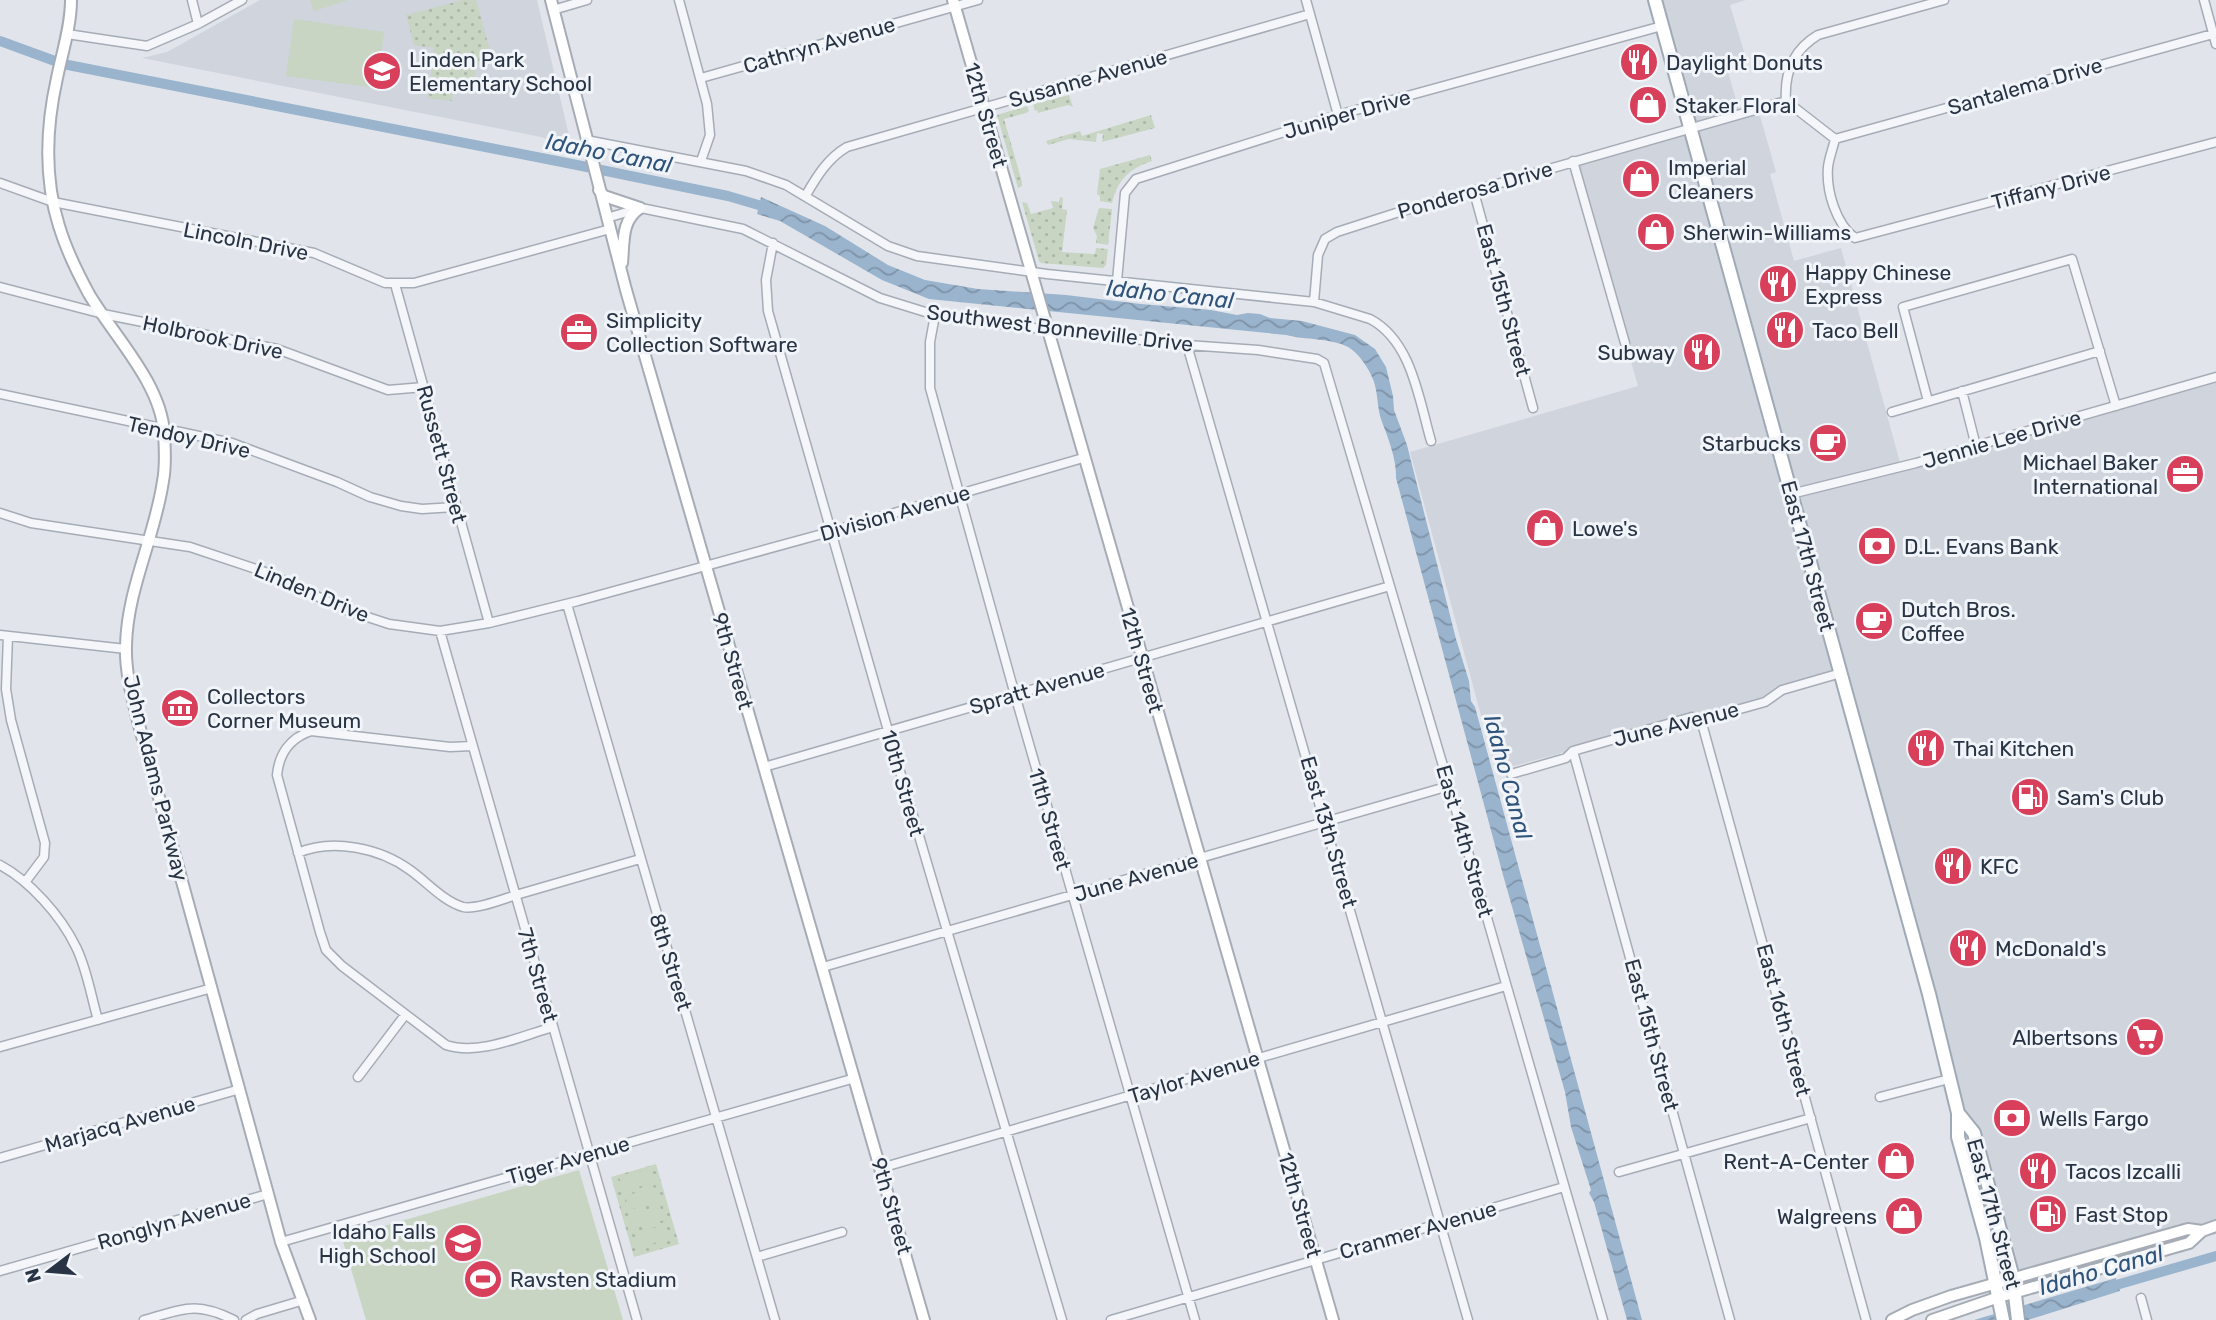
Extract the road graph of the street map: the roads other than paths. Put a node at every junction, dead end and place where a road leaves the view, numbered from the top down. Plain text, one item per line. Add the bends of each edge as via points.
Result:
1 (71, 0) edge
2 (192, 0) edge
3 (242, 0) edge
4 (587, 0) edge
5 (679, 0) edge
6 (978, 0) edge
7 (1306, 0) edge
8 (1655, 0) edge
9 (1944, 0) edge
10 (2204, 0) edge
11 (954, 3) edge
12 (552, 5) edge
13 (1310, 14) junction
14 (198, 24) junction
15 (1662, 26) junction
16 (67, 34) junction
17 (2215, 34) edge
18 (2216, 44) edge
19 (701, 78) junction
20 (1786, 101) junction
21 (984, 108) junction
22 (1338, 115) junction
23 (1690, 129) junction
24 (1835, 139) junction
25 (586, 140) junction
26 (2216, 142) edge
27 (701, 161) junction
28 (1573, 161) junction
29 (0, 183) edge
30 (599, 190) junction
31 (1474, 192) junction
32 (806, 195) junction
33 (53, 202) junction
34 (639, 208) junction
35 (608, 223) junction
36 (773, 243) junction
37 (621, 271) junction
38 (1031, 272) junction
39 (1117, 281) junction
40 (395, 284) junction
41 (0, 287) edge
42 (1314, 302) junction
43 (103, 314) junction
44 (935, 315) junction
45 (1047, 330) junction
46 (1625, 343) dead end
47 (1187, 345) junction
48 (2099, 351) junction
49 (1324, 363) joint
50 (2214, 378) edge
51 (424, 387) junction
52 (1962, 391) junction
53 (0, 394) edge
54 (1928, 401) junction
55 (2116, 406) junction
56 (1533, 408) dead end
57 (1892, 412) dead end
58 (164, 430) junction
59 (1431, 441) dead end
60 (1976, 446) junction
61 (1083, 458) junction
62 (960, 494) junction
63 (1791, 494) junction
64 (456, 507) junction
65 (0, 513) edge
66 (831, 532) junction
67 (148, 540) junction
68 (705, 567) junction
69 (1390, 586) junction
70 (567, 604) junction
71 (1267, 622) junction
72 (489, 623) junction
73 (440, 631) junction
74 (4, 636) edge
75 (125, 649) junction
76 (1142, 658) junction
77 (1841, 673) junction
78 (1015, 695) junction
79 (1701, 720) junction
80 (888, 730) junction
81 (472, 746) junction
82 (1573, 751) junction
83 (764, 767) junction
84 (1511, 774) dead end
85 (1449, 786) junction
86 (1326, 822) junction
87 (298, 853) junction
88 (1199, 858) junction
89 (640, 859) junction
90 (0, 865) edge
91 (26, 881) junction
92 (514, 895) junction
93 (1072, 896) junction
94 (946, 931) junction
95 (822, 967) junction
96 (1506, 986) junction
97 (212, 988) junction
98 (405, 1015) junction
99 (98, 1020) junction
100 (1384, 1022) junction
101 (553, 1027) junction
102 (0, 1047) edge
103 (1257, 1058) junction
104 (358, 1077) dead end
105 (855, 1078) junction
106 (1949, 1079) junction
107 (240, 1089) junction
108 (1130, 1096) junction
109 (1880, 1097) dead end
110 (1958, 1113) junction
111 (718, 1118) junction
112 (1811, 1118) junction
113 (1006, 1132) junction
114 (590, 1154) junction
115 (1684, 1154) junction
116 (0, 1158) edge
117 (881, 1168) junction
118 (1619, 1171) dead end
119 (1564, 1187) junction
120 (268, 1194) junction
121 (1440, 1224) junction
122 (2216, 1226) edge
123 (2202, 1231) junction
124 (842, 1232) dead end
125 (281, 1242) junction
126 (757, 1257) junction
127 (1316, 1260) junction
128 (0, 1271) edge
129 (2013, 1278) junction
130 (1996, 1283) junction
131 (1188, 1296) junction
132 (1998, 1297) junction
133 (2016, 1298) junction
134 (2141, 1298) dead end
135 (304, 1300) junction
136 (2002, 1317) edge
137 (144, 1320) edge
138 (234, 1320) edge
139 (246, 1320) edge
140 (310, 1320) edge
141 (637, 1320) edge
142 (775, 1320) edge
143 (924, 1320) edge
144 (1062, 1320) edge
145 (1111, 1320) edge
146 (1195, 1320) edge
147 (1333, 1320) edge
148 (1468, 1320) edge
149 (1603, 1320) edge
150 (1730, 1320) edge
151 (1866, 1320) edge
152 (1892, 1320) edge
153 (1932, 1320) edge
154 (2018, 1320) edge
155 (2147, 1320) edge

1 - 16 street, John Adams Parkway
2 - 14 street
3 - 14 street
4 - 12 street
5 - 19 street
6 - 11 street, Cathryn Avenue
7 - 13 street
8 - 15 main road, East 17th Street
9 - 20 street via 1811,39 1793,59 1786,76
10 - 17 street
11 - 19 street, Cathryn Avenue
11 - 21 street, 12th Street
12 - 25 street, 9th Street
13 - 21 street, Susanne Avenue
13 - 22 street
14 - 16 street via 147,46
15 - 22 street, Juniper Drive
15 - 23 main road, East 17th Street
16 - 33 street, John Adams Parkway via 48,134
17 - 18 street
17 - 24 street, Santalema Drive
19 - 27 street via 710,135
20 - 23 street, Ponderosa Drive
20 - 24 street
21 - 32 street, Susanne Avenue via 847,146 823,168
21 - 38 street, 12th Street
22 - 39 street, Juniper Drive via 1136,179 1125,193
23 - 28 street, Ponderosa Drive
23 - 63 main road, East 17th Street
24 - 26 street, Tiffany Drive via 1828,168 1830,192 1839,220 1855,238
25 - 27 street
25 - 30 street, 9th Street
27 - 32 street via 746,171
28 - 31 street, Ponderosa Drive
28 - 46 street
29 - 33 street, Lincoln Drive
30 - 34 street via 604,197
30 - 35 street, 9th Street
31 - 42 street, Ponderosa Drive via 1325,239 1318,255
31 - 56 street, East 15th Street
32 - 38 street via 903,252
33 - 40 street, Lincoln Drive via 314,253
33 - 43 street, John Adams Parkway via 72,260
34 - 35 street, Southwest Bonneville Drive
34 - 36 street, Southwest Bonneville Drive via 743,229
34 - 37 street via 627,221
35 - 37 street, 9th Street
35 - 40 street, Lincoln Drive via 427,280
36 - 44 street, Southwest Bonneville Drive via 880,298
36 - 66 street, 10th Street via 766,280 768,311
37 - 68 street, 9th Street
38 - 39 street
38 - 45 street, 12th Street
39 - 42 street
40 - 51 street, Russett Street
41 - 43 street, Holbrook Drive
42 - 59 street via 1370,318 1389,334 1409,365
43 - 51 street, Holbrook Drive via 276,349 388,390
43 - 58 street, John Adams Parkway via 152,393
44 - 45 street, Southwest Bonneville Drive
44 - 62 street, 11th Street via 930,388
45 - 47 street, Southwest Bonneville Drive
45 - 61 street, 12th Street
47 - 49 street, Southwest Bonneville Drive via 1258,350
47 - 71 street, East 13th Street
48 - 52 street
48 - 54 street via 2073,259 1903,307
48 - 55 street
49 - 69 street, East 14th Street
50 - 55 street, Jennie Lee Drive
51 - 64 street, Russett Street
52 - 54 street
52 - 60 street
53 - 58 street, Tendoy Drive
54 - 57 street
55 - 60 street, Jennie Lee Drive
58 - 64 street, Tendoy Drive via 232,443 391,504 422,509
58 - 67 street, John Adams Parkway via 164,479
60 - 63 street, Jennie Lee Drive
61 - 62 street, Division Avenue
61 - 76 street, 12th Street
62 - 66 street, Division Avenue
62 - 78 street, 11th Street
63 - 77 main road, East 17th Street
64 - 72 street, Russett Street
65 - 67 street, Linden Drive via 43,526
66 - 68 street, Division Avenue
66 - 80 street, 10th Street
67 - 73 street, Linden Drive via 190,547 243,564 389,624
67 - 75 street, John Adams Parkway via 133,592
68 - 70 street, Linden Drive
68 - 83 street, 9th Street
69 - 71 street, Spratt Avenue
69 - 85 street, East 14th Street
70 - 72 street, Linden Drive
70 - 89 street, 8th Street
71 - 76 street, Spratt Avenue
71 - 86 street, East 13th Street
72 - 73 street, Linden Drive
73 - 81 street, 7th Street
74 - 75 street
74 - 91 street via 11,720 45,843 44,857
75 - 97 street, John Adams Parkway via 139,725
76 - 78 street, Spratt Avenue
76 - 88 street, 12th Street
77 - 79 street, June Avenue
77 - 106 main road, East 17th Street
78 - 80 street, Spratt Avenue
78 - 93 street, 11th Street
79 - 82 street, June Avenue via 1692,717
79 - 112 street, East 16th Street
80 - 83 street, Spratt Avenue
80 - 94 street, 10th Street
81 - 87 street via 318,731 301,734 284,751 277,775
81 - 92 street, 7th Street
82 - 84 street, June Avenue via 1566,758
82 - 115 street, East 15th Street
83 - 95 street, 9th Street
85 - 86 street, June Avenue
85 - 96 street, East 14th Street
86 - 88 street, June Avenue
86 - 100 street, East 13th Street
87 - 92 street via 320,845 386,857 463,907
87 - 98 street via 326,950
88 - 93 street, June Avenue
88 - 103 street, 12th Street
89 - 92 street
89 - 111 street, 8th Street
90 - 91 street
91 - 99 street via 76,947
92 - 101 street, 7th Street
93 - 94 street, June Avenue
93 - 108 street, 11th Street
94 - 95 street, June Avenue
94 - 113 street, 10th Street
95 - 105 street, 9th Street
96 - 100 street, Taylor Avenue
96 - 119 street, East 14th Street
97 - 99 street
97 - 107 street, John Adams Parkway
98 - 101 street via 439,1042 458,1049 478,1048
98 - 104 street
99 - 102 street
100 - 103 street, Taylor Avenue
100 - 121 street, East 13th Street
101 - 114 street, 7th Street
103 - 108 street, Taylor Avenue
103 - 127 street, 12th Street
105 - 111 street, Tiger Avenue
105 - 117 street, 9th Street
106 - 109 street
106 - 110 main road, East 17th Street
107 - 116 street, Marjacq Avenue
107 - 120 street, John Adams Parkway
108 - 113 street, Taylor Avenue
108 - 131 street, 11th Street
110 - 129 main road, East 17th Street via 1974,1133
110 - 130 main road, East 17th Street via 1958,1137
111 - 114 street, Tiger Avenue
111 - 126 street, 8th Street
112 - 115 street
112 - 151 street, East 16th Street
113 - 117 street, Taylor Avenue
113 - 144 street, 10th Street
114 - 125 street, Tiger Avenue
114 - 141 street, 7th Street
115 - 118 street
115 - 150 street, East 15th Street
117 - 143 street, 9th Street
119 - 121 street, Cranmer Avenue
119 - 149 street, East 14th Street
120 - 125 street, John Adams Parkway
120 - 128 street, Ronglyn Avenue
121 - 127 street, Cranmer Avenue
121 - 148 street, East 13th Street
122 - 123 street
123 - 129 street via 2188,1229
123 - 133 street via 2189,1242
124 - 126 street
125 - 135 street, John Adams Parkway
126 - 142 street, 8th Street
127 - 131 street, Cranmer Avenue
127 - 147 street, 12th Street
129 - 130 street
129 - 133 main road, East 17th Street
130 - 132 main road, East 17th Street
130 - 152 street
131 - 145 street, Cranmer Avenue
131 - 146 street, 11th Street
132 - 133 street
132 - 136 main road, East 17th Street
132 - 153 street
133 - 154 main road, East 17th Street
134 - 155 street
135 - 139 street
135 - 140 street, John Adams Parkway
137 - 138 street via 200,1307

